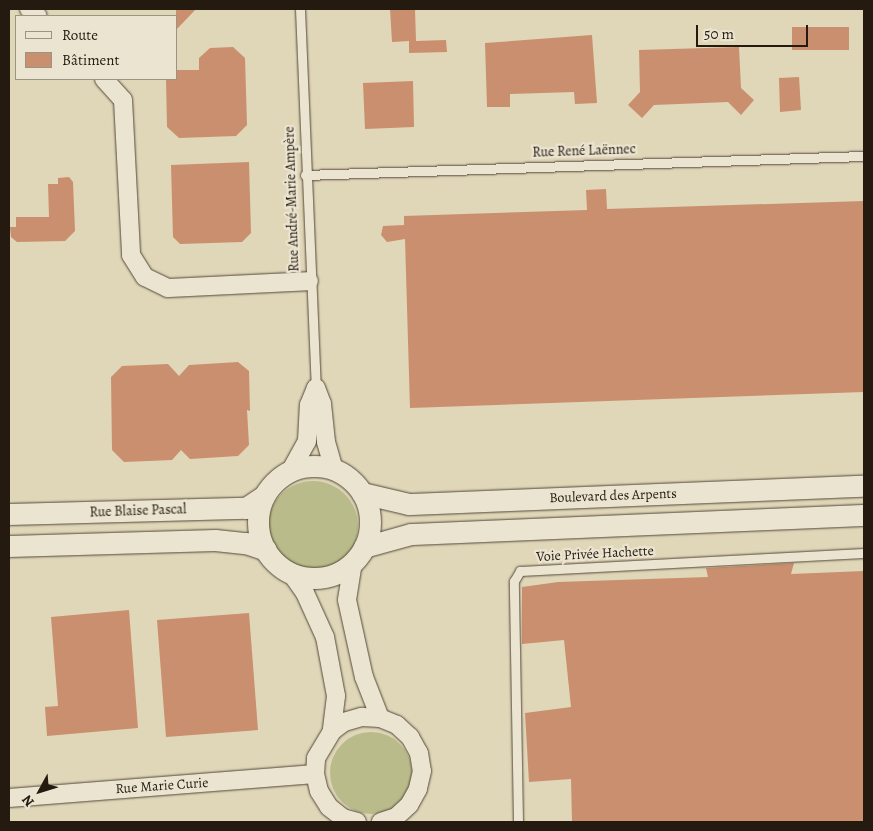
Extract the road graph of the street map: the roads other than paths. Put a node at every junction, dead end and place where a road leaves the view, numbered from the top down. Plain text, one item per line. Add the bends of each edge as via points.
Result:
1 (300, 9) edge
2 (105, 80) edge
3 (864, 156) edge
4 (305, 175) junction
5 (309, 281) junction
6 (316, 388) junction
7 (291, 470) junction
8 (334, 470) junction
9 (864, 486) edge
10 (362, 494) junction
11 (264, 496) junction
12 (9, 514) edge
13 (864, 515) edge
14 (9, 546) edge
15 (266, 550) junction
16 (864, 553) edge
17 (358, 555) junction
18 (291, 573) junction
19 (380, 718) junction
20 (332, 731) junction
21 (315, 774) junction
22 (9, 798) edge
23 (357, 822) edge
24 (380, 822) edge
25 (518, 822) edge

1 - 4 lane, Rue André-Marie Ampère
2 - 5 street via 123,100 131,255 145,277 168,288
3 - 4 lane, Rue René Laënnec
4 - 5 lane, Rue André-Marie Ampère
5 - 6 lane, Rue André-Marie Ampère
6 - 7 street via 309,405 307,441
6 - 8 street
7 - 8 street via 307,466
7 - 11 street via 279,477
8 - 10 street via 351,479
9 - 10 street, Boulevard des Arpents via 409,504
10 - 17 street via 370,517
11 - 12 street, Rue Blaise Pascal via 246,508
11 - 15 street via 258,516 259,535
13 - 17 street via 412,534
14 - 15 street via 215,540 246,543
15 - 18 street via 274,562
16 - 25 lane, Voie Privée Hachette via 520,571 514,581
17 - 18 street via 334,574 317,578
17 - 19 street via 347,600 364,677
18 - 20 street via 305,593 325,637 336,696
19 - 20 street via 362,717 344,722
19 - 24 street via 397,725 410,738 419,753 422,771 418,789 409,805 396,817
20 - 21 street via 319,751
21 - 22 street, Rue Marie Curie
21 - 23 street via 319,792 329,807 343,818

